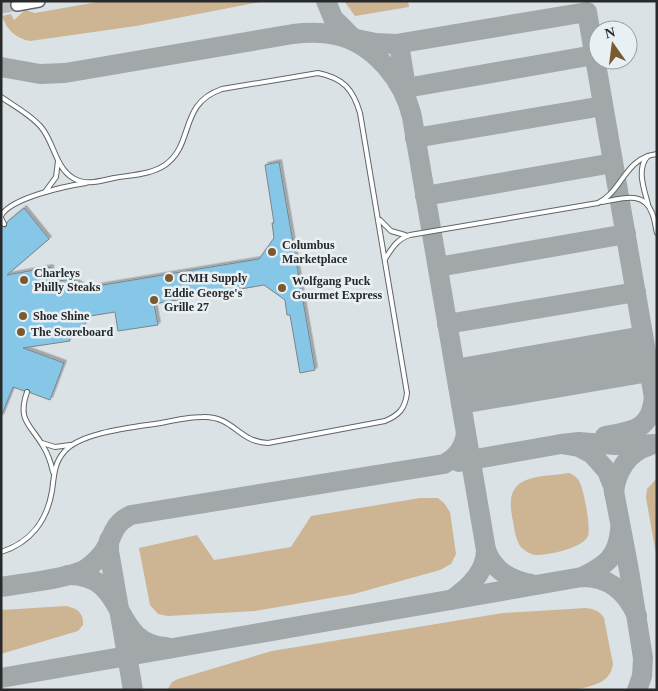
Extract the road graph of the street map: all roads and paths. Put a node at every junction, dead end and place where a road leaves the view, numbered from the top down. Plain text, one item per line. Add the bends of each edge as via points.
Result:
1 (39, 1) edge
2 (17, 5) dead end
3 (1, 97) edge
4 (650, 154) junction
5 (657, 154) edge
6 (56, 156) junction
7 (88, 183) junction
8 (44, 193) junction
9 (598, 203) junction
10 (648, 205) junction
11 (1, 216) edge
12 (378, 218) junction
13 (4, 224) dead end
14 (657, 233) edge
15 (410, 235) junction
16 (385, 259) junction
17 (27, 392) dead end
18 (77, 442) junction
19 (41, 443) junction
20 (53, 472) junction
21 (1, 552) edge

1 - 2 street
3 - 6 lane via 41,126
4 - 5 lane
4 - 9 lane via 636,161 607,197
4 - 10 lane via 644,160 642,170
6 - 7 lane via 69,176
6 - 8 lane via 56,177
7 - 8 lane
7 - 12 lane via 144,173 164,165 180,146 194,110 202,99 212,93 318,73 338,79 356,100
8 - 11 lane via 14,203
9 - 10 lane via 635,197
9 - 15 lane
10 - 14 lane
11 - 13 lane
12 - 15 lane via 396,234
12 - 16 lane
15 - 16 lane via 394,244
16 - 18 lane via 408,393 406,404 394,417 268,443 250,440 226,422 204,416 112,431
17 - 19 lane via 23,412
18 - 19 lane via 60,447
18 - 20 lane via 65,450
19 - 20 lane
20 - 21 lane via 48,507 36,530 27,539

